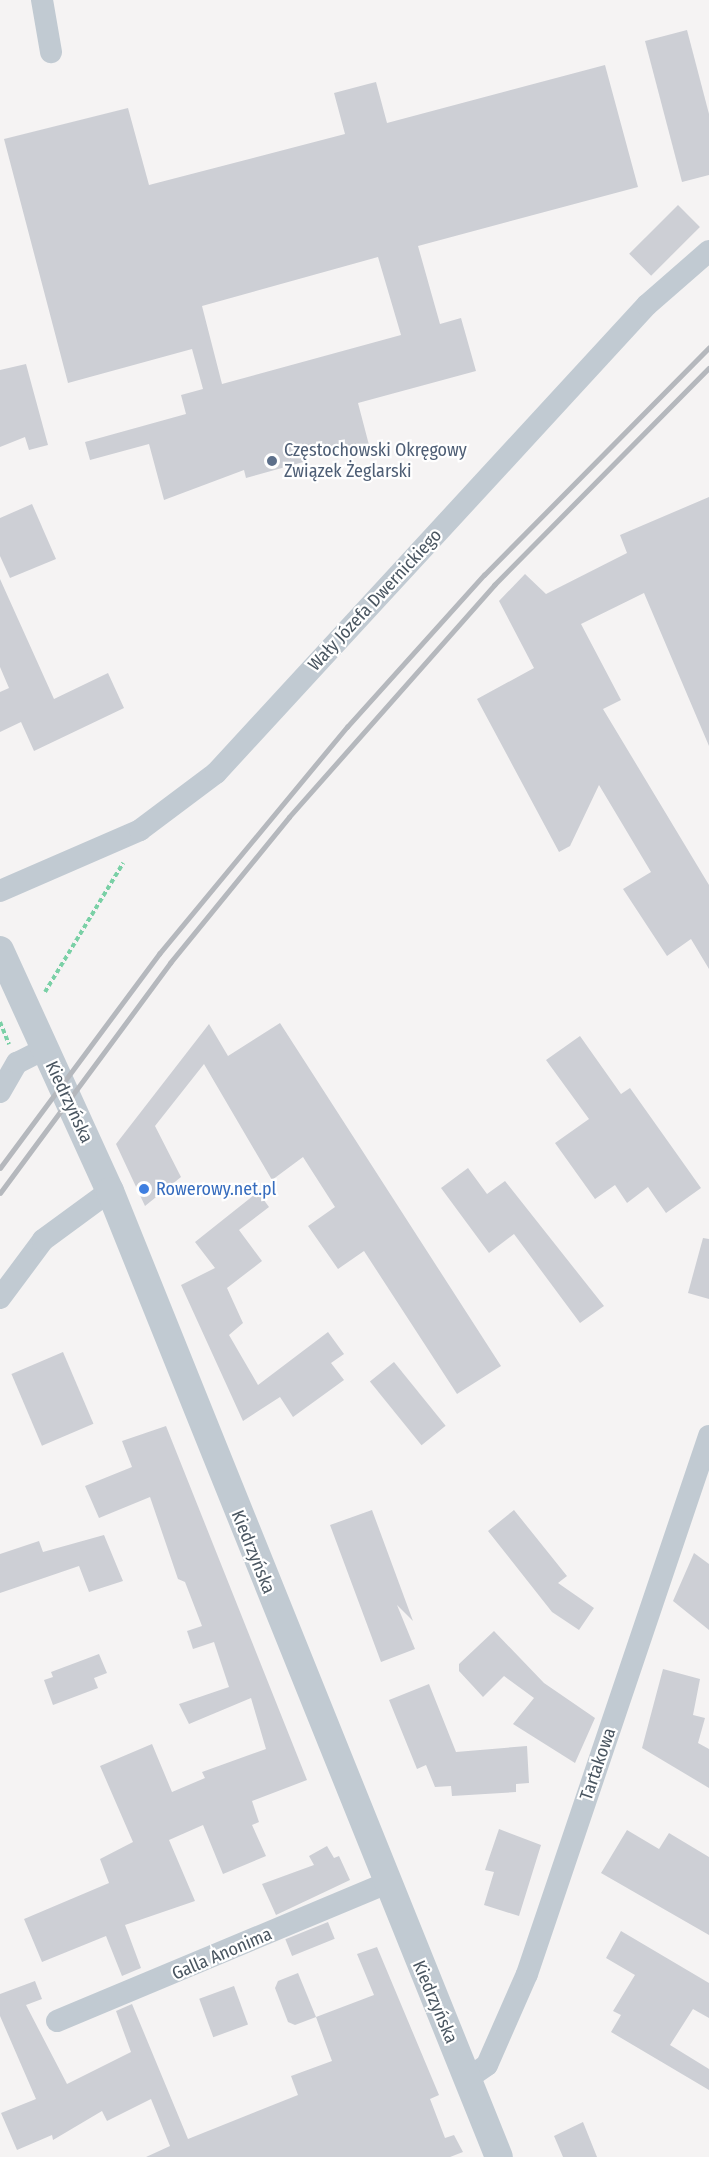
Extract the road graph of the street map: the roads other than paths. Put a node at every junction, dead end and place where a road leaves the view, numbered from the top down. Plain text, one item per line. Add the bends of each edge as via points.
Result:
1 (42, 0) edge
2 (51, 52) dead end
3 (709, 251) edge
4 (0, 891) edge
5 (0, 950) edge
6 (45, 1049) junction
7 (0, 1092) edge
8 (110, 1191) junction
9 (0, 1298) edge
10 (709, 1436) edge
11 (386, 1884) junction
12 (57, 2021) dead end
13 (467, 2079) junction
14 (499, 2157) edge

1 - 2 street
3 - 4 street, Wały Józefa Dwernickiego via 639,313 216,773 141,830
5 - 6 street, Kiedrzyńska
6 - 7 street via 17,1063
6 - 8 street, Kiedrzyńska
8 - 9 street via 43,1240
8 - 11 street, Kiedrzyńska
10 - 13 street, Tartakowa via 527,1974 487,2065
11 - 12 street, Galla Anonima
11 - 13 street, Kiedrzyńska
13 - 14 street, Kiedrzyńska

